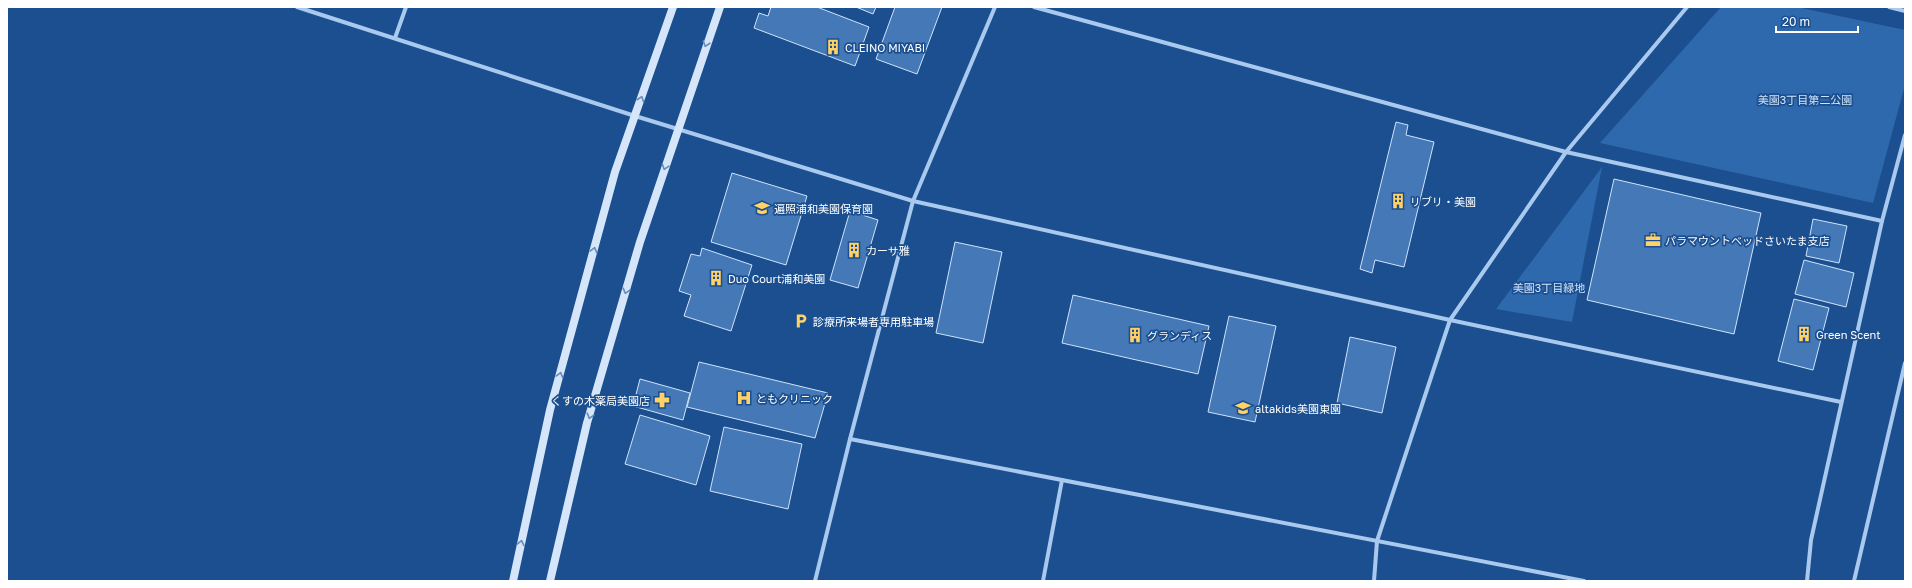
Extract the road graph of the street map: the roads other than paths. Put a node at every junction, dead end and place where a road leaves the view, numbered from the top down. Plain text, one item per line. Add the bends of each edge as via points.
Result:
1 (296, 7) edge
2 (406, 7) edge
3 (673, 7) edge
4 (720, 7) edge
5 (995, 7) edge
6 (1034, 7) edge
7 (1687, 7) edge
8 (1889, 7) edge
9 (1905, 11) edge
10 (395, 38) junction
11 (635, 116) junction
12 (677, 129) junction
13 (1905, 135) edge
14 (1566, 152) junction
15 (913, 201) junction
16 (1882, 221) junction
17 (1450, 320) junction
18 (1905, 363) edge
19 (1841, 402) junction
20 (850, 439) junction
21 (1062, 480) junction
22 (1377, 541) junction
23 (513, 581) edge
24 (550, 581) edge
25 (815, 581) edge
26 (1042, 581) edge
27 (1374, 581) edge
28 (1584, 581) edge
29 (1808, 581) edge
30 (1854, 581) edge

1 - 10 street
2 - 10 street
11 -> 3 street
4 -> 12 street
5 - 15 street
6 - 14 street
7 - 14 street
8 - 9 street
10 - 11 street
11 - 12 street
23 -> 11 street via 550,410 615,172
12 - 15 street
12 -> 24 street via 640,242 587,423
13 - 16 street
14 - 16 street
14 - 17 street
15 - 17 street
15 - 20 street
16 - 19 street
17 - 19 street
17 - 22 street
18 - 30 street
19 - 29 street via 1811,540
20 - 21 street
20 - 25 street
21 - 22 street
21 - 26 street
22 - 27 street
22 - 28 street

